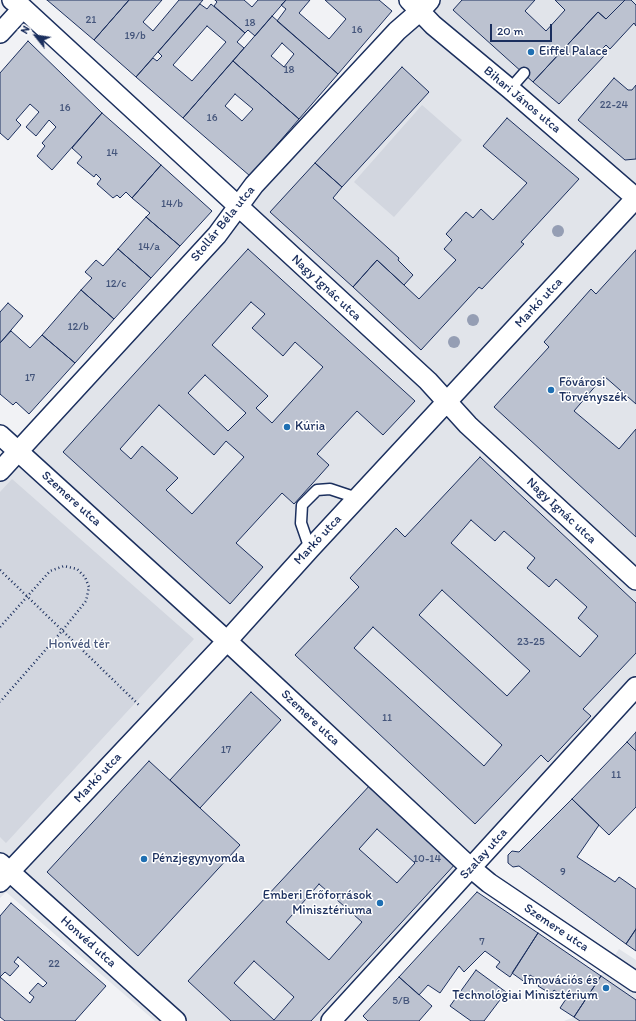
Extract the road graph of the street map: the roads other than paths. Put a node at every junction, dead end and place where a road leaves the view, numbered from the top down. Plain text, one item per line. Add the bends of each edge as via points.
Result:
1 (17, 4) edge
2 (420, 4) edge
3 (0, 33) edge
4 (524, 73) dead end
5 (510, 89) junction
6 (636, 198) edge
7 (238, 207) junction
8 (447, 402) junction
9 (0, 435) edge
10 (18, 452) junction
11 (0, 471) edge
12 (357, 498) junction
13 (310, 550) junction
14 (636, 580) edge
15 (227, 641) junction
16 (636, 687) edge
17 (471, 868) junction
18 (3, 872) edge
19 (636, 982) edge
20 (176, 1021) edge
21 (331, 1021) edge

1 - 3 street
1 - 7 street, Nagy Ignác utca
2 - 5 street, Bihari János utca via 433,26
2 - 7 street, Stollár Béla utca via 398,31 254,185
4 - 5 lane
5 - 6 street, Bihari János utca
6 - 8 street, Markó utca
7 - 8 street, Nagy Ignác utca via 428,381
7 - 10 street, Stollár Béla utca via 217,235
8 - 12 street, Markó utca
8 - 14 street, Nagy Ignác utca via 468,425
9 - 10 street, Szemere utca
10 - 11 street
10 - 15 street, Szemere utca
12 - 13 street, Markó utca
12 - 13 lane via 330,489 317,490 302,505 301,523
13 - 15 street, Markó utca
15 - 17 street, Szemere utca
15 - 18 street, Markó utca
16 - 17 street, Szalay utca
17 - 19 street, Szemere utca via 489,883
17 - 21 street, Szalay utca
18 - 20 street, Honvéd utca

